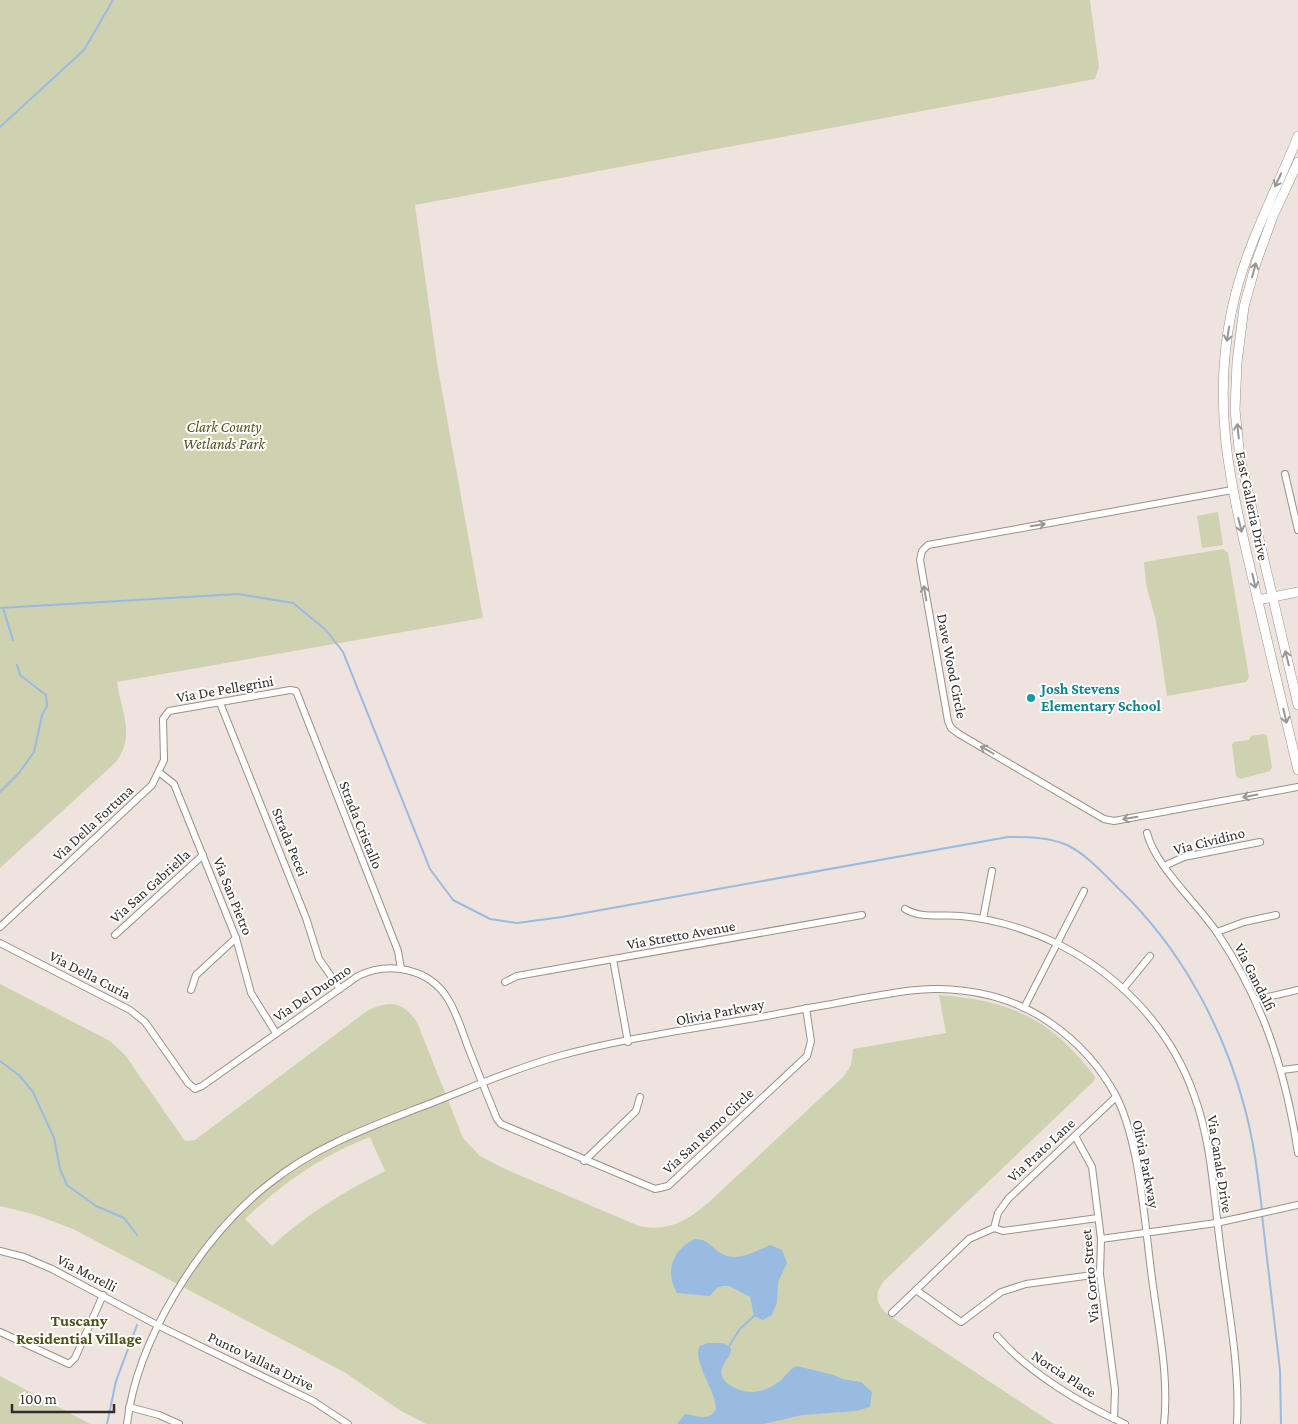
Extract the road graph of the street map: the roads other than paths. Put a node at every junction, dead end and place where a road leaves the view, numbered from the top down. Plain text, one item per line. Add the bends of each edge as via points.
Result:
1 (1298, 136) edge
2 (1298, 162) edge
3 (1240, 458) junction
4 (1285, 474) dead end
5 (1232, 490) junction
6 (1298, 530) edge
7 (1298, 592) edge
8 (1272, 597) junction
9 (1258, 600) junction
10 (296, 691) joint
11 (220, 703) junction
12 (1298, 705) edge
13 (163, 719) joint
14 (1298, 770) edge
15 (160, 772) junction
16 (1298, 787) edge
17 (1147, 833) dead end
18 (1260, 842) dead end
19 (203, 855) junction
20 (1164, 866) junction
21 (992, 871) dead end
22 (1084, 891) dead end
23 (905, 910) dead end
24 (862, 915) dead end
25 (1276, 915) dead end
26 (983, 919) junction
27 (0, 927) edge
28 (1217, 932) junction
29 (115, 935) dead end
30 (236, 938) junction
31 (0, 943) edge
32 (1057, 944) junction
33 (1150, 956) dead end
34 (613, 959) junction
35 (401, 969) junction
36 (504, 982) dead end
37 (340, 988) junction
38 (1123, 989) junction
39 (191, 990) dead end
40 (1298, 990) edge
41 (1255, 1000) junction
42 (806, 1008) junction
43 (1024, 1008) junction
44 (276, 1033) junction
45 (628, 1042) junction
46 (1298, 1068) edge
47 (1282, 1070) junction
48 (482, 1084) junction
49 (195, 1089) joint
50 (640, 1097) dead end
51 (1116, 1097) junction
52 (1076, 1136) junction
53 (1298, 1152) edge
54 (584, 1161) junction
55 (1298, 1205) edge
56 (1098, 1218) junction
57 (1216, 1223) junction
58 (994, 1228) junction
59 (1146, 1233) junction
60 (1101, 1239) junction
61 (0, 1252) edge
62 (1100, 1274) junction
63 (916, 1290) junction
64 (104, 1295) junction
65 (892, 1313) dead end
66 (159, 1326) junction
67 (0, 1332) edge
68 (997, 1336) dead end
69 (129, 1407) junction
70 (1114, 1419) junction
71 (127, 1424) edge
72 (179, 1424) edge
73 (348, 1424) edge
74 (1125, 1424) edge
75 (1164, 1424) edge
76 (1237, 1424) edge

1 -> 5 main road, East Galleria Drive via 1243,264 1232,309 1225,352 1223,396 1224,437
3 -> 2 main road, East Galleria Drive via 1235,410 1244,307 1273,216
3 - 5 main road
3 - 8 main road, East Galleria Drive
4 - 6 street
5 -> 9 main road, East Galleria Drive
16 -> 5 street, Dave Wood Circle via 1114,821 1104,819 959,734 948,721 920,560 928,545
7 - 8 main road
8 - 9 main road
12 -> 8 main road, East Galleria Drive
9 -> 14 main road, East Galleria Drive
10 - 11 street, Via De Pellegrini
10 - 35 street, Strada Cristallo via 398,951
11 - 13 street, Via De Pellegrini via 169,711
11 - 37 street, Strada Pecei via 317,953
13 - 15 street, Via Della Fortuna via 165,748
15 - 19 street, Via San Pietro via 174,784
15 - 27 street, Via Della Fortuna via 143,795
17 - 20 street, Via Gandalfi
18 - 20 street, Via Cividino via 1184,857
19 - 29 street, Via San Gabriella
19 - 30 street, Via San Pietro
20 - 28 street, Via Gandalfi
21 - 26 street
22 - 32 street
23 - 26 street, Via Canale Drive via 914,914
24 - 34 street, Via Stretto Avenue
25 - 28 street
26 - 32 street, Via Canale Drive via 1016,927
28 - 41 street, Via Gandalfi via 1235,959
30 - 39 street via 196,975
30 - 44 street, Via San Pietro via 251,993
31 - 49 street, Via Della Curia via 130,1010 145,1022
32 - 38 street, Via Canale Drive via 1081,956
32 - 43 street
33 - 38 street
34 - 36 street, Via Stretto Avenue via 517,976
34 - 45 street
35 - 37 street, Via Del Duomo via 388,967 368,971
35 - 48 street, Via Del Duomo via 434,982 445,995 454,1010
37 - 44 street, Via Del Duomo
38 - 57 street, Via Canale Drive via 1143,1008 1172,1047 1194,1095 1206,1140
40 - 41 street
41 - 47 street, Via Gandalfi
42 - 43 street, Olivia Parkway via 928,989 982,993
42 - 45 street, Olivia Parkway
42 - 54 street, Via San Remo Circle via 811,1041 808,1056 668,1186 648,1188
43 - 51 street, Olivia Parkway via 1078,1044
44 - 49 street, Via Del Duomo
45 - 48 street, Olivia Parkway via 557,1056
46 - 47 street
47 - 53 street, Via Gandalfi
48 - 54 street, Via San Remo Circle via 497,1119 505,1127
48 - 66 street, Olivia Parkway via 338,1140 277,1177 248,1201 211,1240
50 - 54 street via 636,1111
51 - 52 street, Via Prato Lane
51 - 59 street, Olivia Parkway via 1133,1150
52 - 56 street, Via Corto Street via 1092,1167
52 - 58 street, Via Prato Lane via 1008,1199 998,1212
55 - 57 street
56 - 58 street via 1003,1231
56 - 60 street, Via Corto Street
57 - 59 street
57 - 76 street, Via Canale Drive via 1237,1386
58 - 63 street via 969,1239
59 - 60 street
59 - 75 street, Olivia Parkway via 1164,1373
60 - 62 street, Via Corto Street
61 - 64 street, Via Morelli via 45,1266
62 - 63 street via 1026,1284 1001,1292 961,1322
62 - 70 street, Via Corto Street via 1115,1390
63 - 65 street
64 - 66 street, Via Morelli
64 - 67 street via 75,1358 69,1364
66 - 69 street, Olivia Parkway via 140,1366
66 - 73 street, Punto Vallata Drive via 313,1401
68 - 70 street, Norcia Place via 1022,1361 1088,1406
69 - 71 street, Olivia Parkway
69 - 72 street
70 - 74 street, Norcia Place

